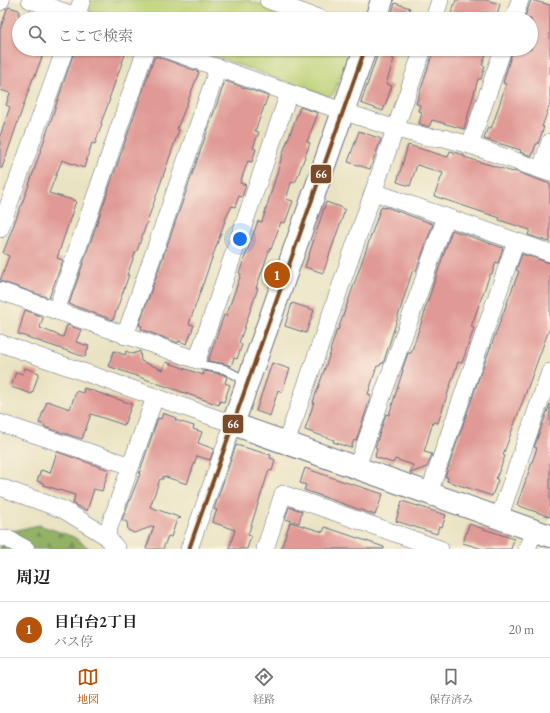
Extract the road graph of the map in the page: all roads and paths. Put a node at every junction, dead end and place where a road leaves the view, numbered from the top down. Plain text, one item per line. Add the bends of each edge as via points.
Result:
1 (30, 0) edge
2 (268, 0) edge
3 (382, 0) edge
4 (440, 0) edge
5 (520, 0) edge
6 (76, 12) edge
7 (301, 12) edge
8 (378, 12) edge
9 (436, 12) edge
10 (516, 12) edge
11 (62, 56) edge
12 (144, 56) edge
13 (185, 56) edge
14 (363, 56) edge
15 (421, 56) edge
16 (501, 56) edge
17 (218, 68) junction
18 (289, 93) junction
19 (344, 110) junction
20 (396, 129) junction
21 (550, 142) edge
22 (470, 145) junction
23 (545, 171) edge
24 (374, 192) junction
25 (446, 217) junction
26 (0, 230) edge
27 (516, 241) junction
28 (550, 253) edge
29 (0, 291) edge
30 (56, 311) junction
31 (124, 336) junction
32 (0, 343) edge
33 (197, 360) junction
34 (550, 372) edge
35 (248, 382) junction
36 (155, 397) junction
37 (0, 423) edge
38 (233, 424) junction
39 (286, 443) junction
40 (131, 466) junction
41 (357, 467) junction
42 (0, 488) edge
43 (429, 493) junction
44 (499, 518) junction
45 (106, 536) junction
46 (0, 538) edge
47 (537, 538) edge
48 (26, 549) edge
49 (117, 549) edge
50 (188, 549) edge
51 (265, 549) edge
52 (440, 549) edge

1 - 6 street
2 - 7 street
3 - 8 street
4 - 9 street
5 - 10 street
11 - 26 street
12 - 30 street
13 - 17 street
14 - 19 street
15 - 20 street
16 - 22 street
17 - 18 street
17 - 31 street
18 - 19 street
18 - 33 street
19 - 20 street
19 - 35 street
20 - 22 street
20 - 24 street
21 - 23 street
22 - 23 street
24 - 25 street
24 - 39 street
25 - 27 street
25 - 41 street
27 - 28 street
27 - 43 street
29 - 30 street
30 - 31 street
31 - 33 street
32 - 36 street
33 - 35 lane via 201,364 224,369
34 - 44 street
35 - 38 street
36 - 38 street
36 - 40 street
37 - 40 street
38 - 39 street
38 - 50 street
39 - 41 street
40 - 45 street
41 - 43 street
42 - 45 street via 64,510
43 - 44 street
44 - 47 street
45 - 49 street
46 - 48 street via 6,538
51 - 52 street via 283,494

